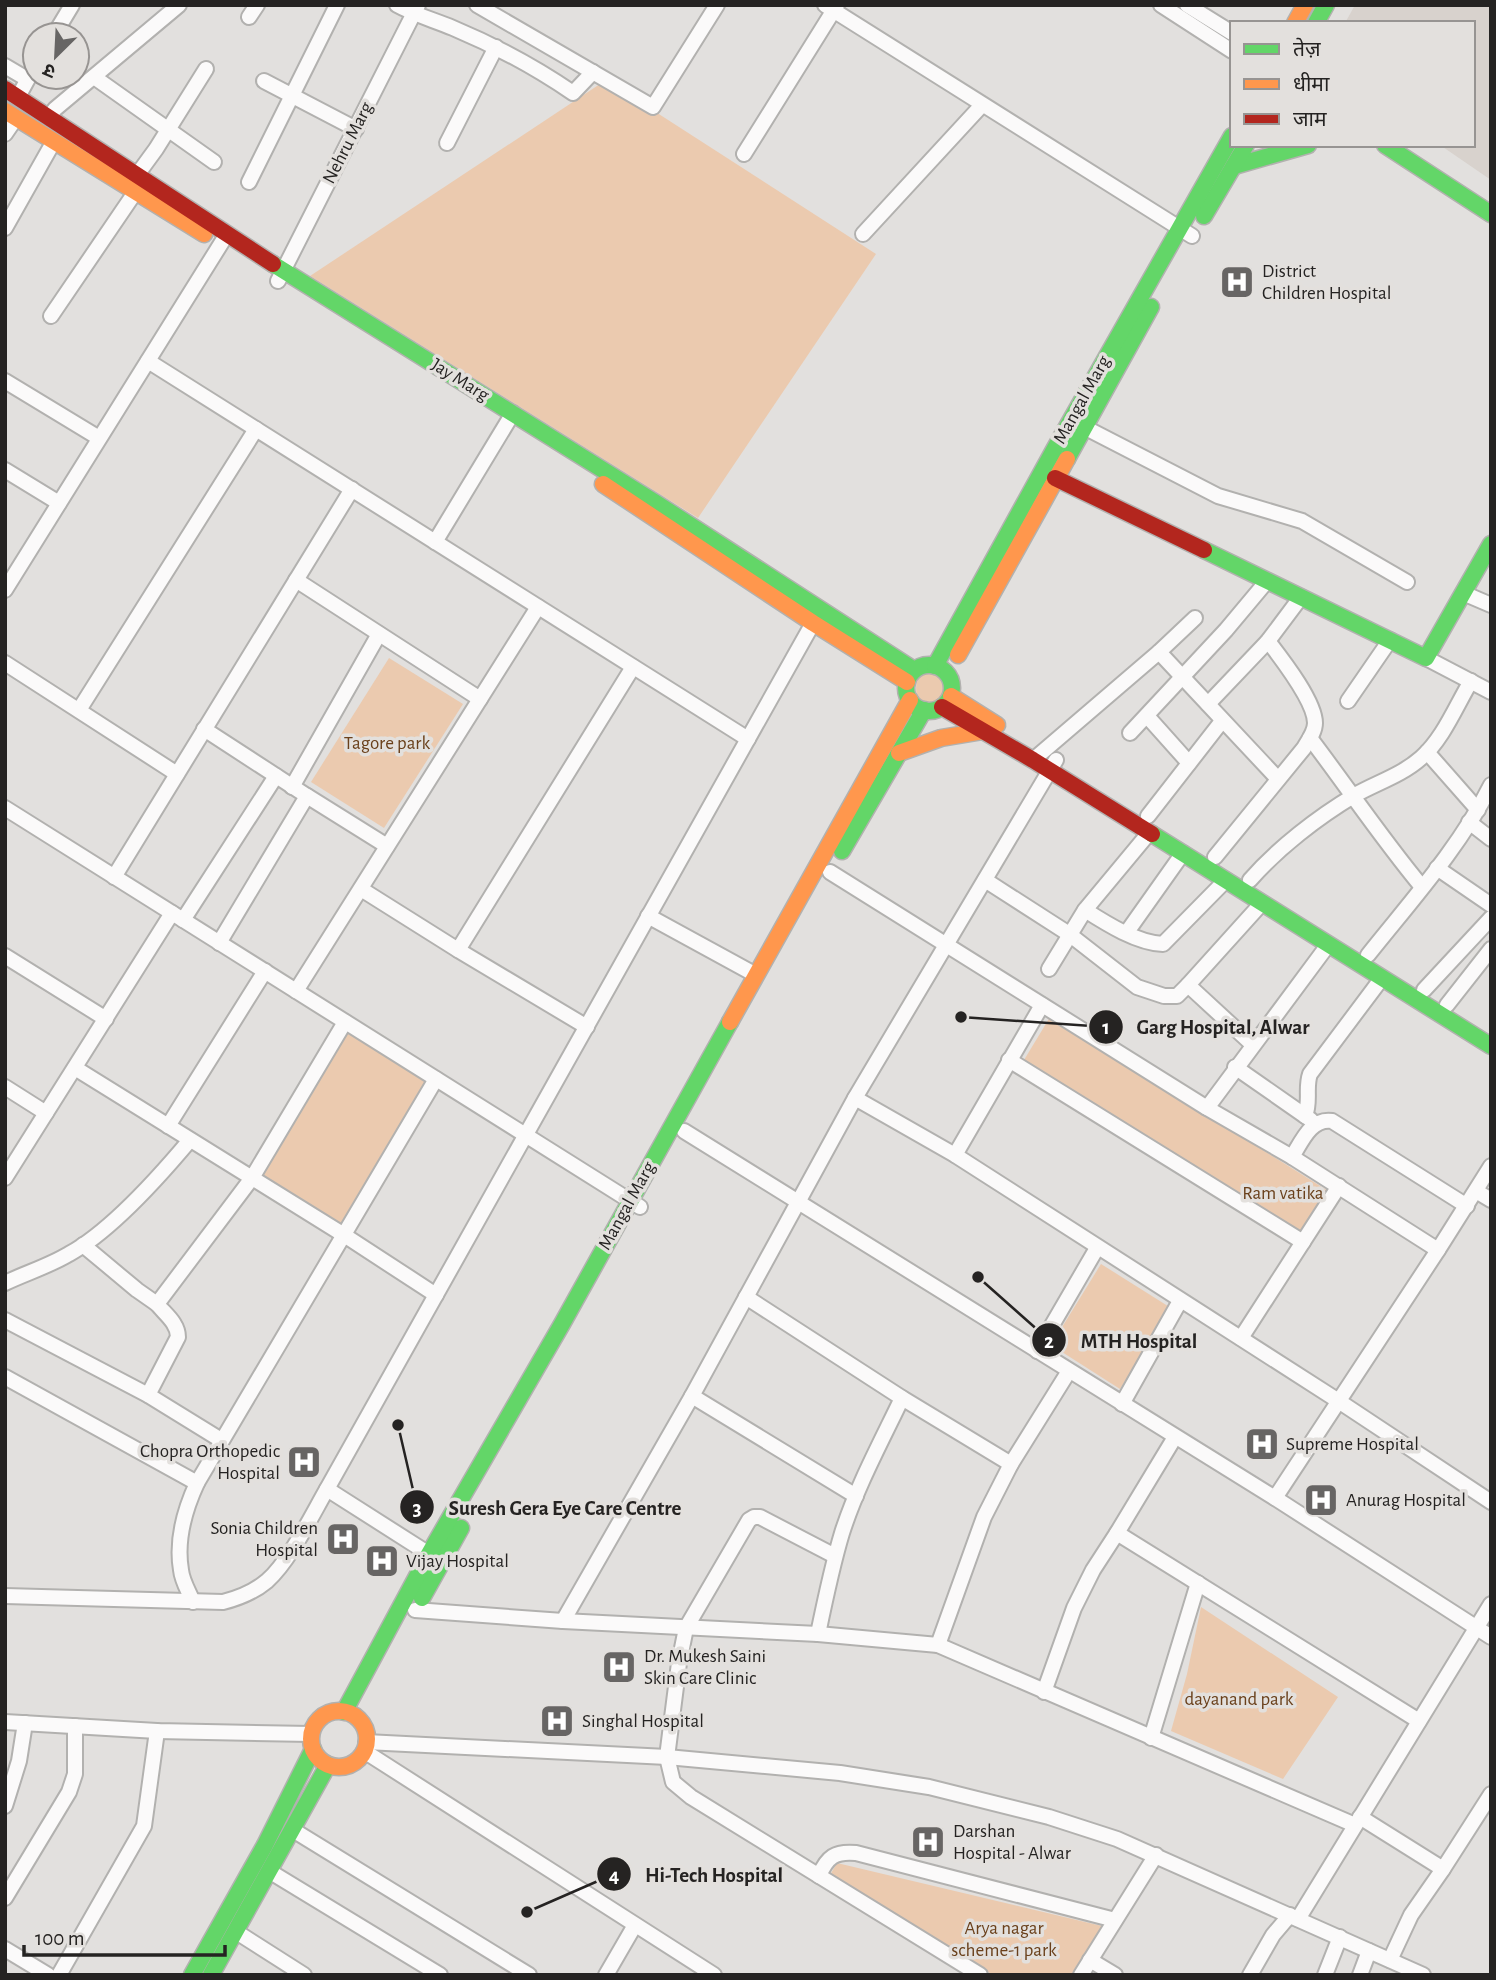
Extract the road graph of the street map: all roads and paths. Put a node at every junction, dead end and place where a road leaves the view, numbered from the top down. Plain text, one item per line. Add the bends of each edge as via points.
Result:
1 (72, 5) edge
2 (179, 5) edge
3 (337, 5) edge
4 (397, 5) edge
5 (477, 5) edge
6 (717, 5) edge
7 (1161, 5) edge
8 (1187, 5) edge
9 (1305, 5) edge
10 (1326, 5) edge
11 (832, 7) edge
12 (495, 9) edge
13 (415, 10) edge
14 (62, 21) edge
15 (1296, 21) edge
16 (1318, 21) edge
17 (1230, 32) edge
18 (496, 47) junction
19 (1230, 50) edge
20 (206, 69) dead end
21 (593, 72) junction
22 (94, 77) junction
23 (264, 81) dead end
24 (12, 93) edge
25 (292, 95) junction
26 (982, 105) junction
27 (11, 114) edge
28 (48, 118) junction
29 (169, 129) junction
30 (356, 129) junction
31 (5, 134) edge
32 (1230, 140) edge
33 (54, 141) junction
34 (447, 143) dead end
35 (1245, 147) edge
36 (1301, 147) edge
37 (1388, 147) edge
38 (1411, 147) edge
39 (744, 154) dead end
40 (214, 162) dead end
41 (1234, 166) junction
42 (249, 182) dead end
43 (136, 183) junction
44 (1491, 199) edge
45 (1491, 214) edge
46 (5, 228) edge
47 (1186, 233) junction
48 (863, 234) dead end
49 (223, 239) junction
50 (280, 276) junction
51 (51, 316) dead end
52 (148, 361) junction
53 (5, 381) edge
54 (510, 418) junction
55 (1084, 427) junction
56 (256, 429) junction
57 (99, 438) junction
58 (5, 470) edge
59 (1055, 478) junction
60 (352, 489) junction
61 (59, 503) junction
62 (435, 542) junction
63 (1491, 544) edge
64 (296, 580) junction
65 (1267, 580) junction
66 (1407, 582) dead end
67 (5, 590) edge
68 (1463, 593) junction
69 (1301, 597) junction
70 (1491, 605) edge
71 (538, 607) junction
72 (1195, 618) dead end
73 (813, 624) junction
74 (379, 634) junction
75 (1390, 640) junction
76 (1268, 641) junction
77 (1159, 653) junction
78 (1426, 658) junction
79 (5, 663) edge
80 (633, 667) junction
81 (941, 670) junction
82 (911, 676) junction
83 (1182, 678) junction
84 (1471, 681) junction
85 (1491, 692) edge
86 (480, 699) junction
87 (910, 701) junction
88 (1348, 701) dead end
89 (946, 702) junction
90 (1208, 704) junction
91 (79, 710) junction
92 (924, 710) junction
93 (1147, 716) junction
94 (1222, 721) junction
95 (204, 729) junction
96 (982, 731) junction
97 (1130, 733) dead end
98 (1310, 738) junction
99 (748, 739) junction
100 (1427, 752) junction
101 (899, 753) junction
102 (1045, 761) junction
103 (1189, 763) junction
104 (177, 774) junction
105 (276, 776) junction
106 (1278, 779) junction
107 (1491, 785) edge
108 (292, 787) junction
109 (307, 796) junction
110 (1353, 796) junction
111 (5, 808) edge
112 (1478, 810) junction
113 (1469, 822) junction
114 (1149, 825) junction
115 (1491, 839) edge
116 (387, 846) junction
117 (1183, 853) junction
118 (1215, 857) junction
119 (1437, 869) junction
120 (830, 873) junction
121 (114, 877) junction
122 (985, 880) junction
123 (1226, 880) junction
124 (1250, 880) junction
125 (1422, 887) junction
126 (360, 889) junction
127 (1262, 903) junction
128 (1491, 905) edge
129 (1085, 910) junction
130 (649, 916) junction
131 (178, 917) junction
132 (1491, 918) edge
133 (1127, 932) junction
134 (1069, 934) junction
135 (219, 943) junction
136 (945, 944) junction
137 (1328, 946) junction
138 (1491, 949) edge
139 (458, 950) junction
140 (1368, 955) junction
141 (5, 956) edge
142 (1049, 968) dead end
143 (265, 971) junction
144 (763, 978) junction
145 (1382, 978) junction
146 (1188, 985) junction
147 (1424, 990) junction
148 (296, 991) junction
149 (1042, 1005) junction
150 (1447, 1005) junction
151 (106, 1018) junction
152 (345, 1022) junction
153 (587, 1027) junction
154 (1491, 1032) edge
155 (1252, 1044) junction
156 (1491, 1046) edge
157 (1009, 1060) junction
158 (1235, 1067) junction
159 (75, 1068) junction
160 (436, 1079) junction
161 (5, 1087) edge
162 (855, 1098) junction
163 (1208, 1108) junction
164 (46, 1113) junction
165 (1310, 1119) junction
166 (168, 1126) junction
167 (684, 1131) junction
168 (526, 1136) junction
169 (190, 1140) junction
170 (955, 1155) junction
171 (1292, 1157) junction
172 (1491, 1166) edge
173 (5, 1178) edge
174 (252, 1178) junction
175 (1339, 1186) junction
176 (1476, 1191) junction
177 (1491, 1200) edge
178 (798, 1201) junction
179 (635, 1204) junction
180 (1467, 1206) junction
181 (344, 1235) junction
182 (1303, 1242) junction
183 (83, 1245) junction
184 (1097, 1248) junction
185 (1438, 1251) junction
186 (5, 1283) edge
187 (436, 1295) junction
188 (746, 1297) junction
189 (1180, 1301) junction
190 (157, 1304) junction
191 (5, 1320) edge
192 (1241, 1338) junction
193 (1037, 1351) junction
194 (1069, 1371) junction
195 (5, 1377) edge
196 (148, 1395) junction
197 (692, 1396) junction
198 (902, 1398) junction
199 (1337, 1401) junction
200 (1122, 1404) junction
201 (1175, 1437) junction
202 (222, 1440) junction
203 (1011, 1464) junction
204 (197, 1483) junction
205 (327, 1489) junction
206 (856, 1496) junction
207 (1275, 1498) junction
208 (1491, 1502) edge
209 (1117, 1533) junction
210 (429, 1554) junction
211 (835, 1556) junction
212 (1198, 1583) junction
213 (5, 1596) edge
214 (193, 1602) junction
215 (1491, 1604) edge
216 (415, 1611) junction
217 (563, 1621) junction
218 (686, 1628) junction
219 (1476, 1628) junction
220 (818, 1634) junction
221 (1491, 1637) edge
222 (938, 1645) junction
223 (1044, 1692) junction
224 (350, 1715) junction
225 (5, 1721) edge
226 (1419, 1721) junction
227 (25, 1723) junction
228 (75, 1726) junction
229 (157, 1731) junction
230 (1151, 1738) junction
231 (312, 1741) junction
232 (365, 1747) junction
233 (667, 1757) junction
234 (328, 1765) junction
235 (1491, 1794) edge
236 (5, 1806) edge
237 (1358, 1821) junction
238 (293, 1830) junction
239 (1156, 1855) junction
240 (1443, 1869) junction
241 (270, 1871) junction
242 (819, 1875) junction
243 (5, 1898) edge
244 (1294, 1917) junction
245 (1115, 1920) junction
246 (635, 1926) junction
247 (235, 1931) junction
248 (1340, 1937) junction
249 (5, 1949) edge
250 (1369, 1951) junction
251 (1090, 1960) junction
252 (1390, 1960) junction
253 (48, 1975) edge
254 (59, 1975) edge
255 (192, 1975) edge
256 (211, 1975) edge
257 (304, 1975) edge
258 (440, 1975) edge
259 (529, 1975) edge
260 (606, 1975) edge
261 (714, 1975) edge
262 (980, 1975) edge
263 (1081, 1975) edge
264 (1115, 1975) edge
265 (1250, 1975) edge
266 (1325, 1975) edge
267 (1360, 1975) edge
268 (1423, 1975) edge

1 - 14 street
2 - 22 street
3 - 25 street
4 - 13 street
5 - 12 street
6 - 21 street via 653,107
7 - 19 street
8 - 17 street
9 - 15 main road
10 - 16 main road
11 - 26 street
11 - 39 street
12 - 21 street
13 - 18 street
13 - 30 street, Nehru Marg
18 - 21 street via 573,93
18 - 34 street
20 - 29 street
22 - 28 street
22 - 29 street
23 - 25 street
24 - 28 main road, Jay Marg
25 - 30 street
25 - 42 street
26 - 47 street
26 - 48 street
27 - 31 street
27 - 33 main road, Jay Marg
28 - 43 main road, Jay Marg
29 - 40 street
29 - 43 street
30 - 50 street, Nehru Marg
32 - 47 main road, Mangal Marg
33 - 43 main road, Jay Marg
33 - 46 street
35 - 41 main road, Mangal Marg
36 - 41 main road
37 - 45 main road
38 - 44 main road
41 - 47 main road, Mangal Marg
43 - 49 main road, Jay Marg
43 - 51 street
47 - 55 main road, Mangal Marg
47 - 81 main road, Mangal Marg via 1094,378
49 - 50 main road, Jay Marg
49 - 52 street
50 - 54 main road, Jay Marg
52 - 56 street
52 - 57 street
53 - 57 street
54 - 62 street
54 - 73 main road, Jay Marg
54 - 82 main road, Jay Marg
55 - 59 main road, Mangal Marg
55 - 66 street via 1218,496 1302,521
56 - 60 street
56 - 91 street
57 - 61 street
58 - 61 street
59 - 65 main road
59 - 81 main road, Mangal Marg
60 - 62 street
60 - 64 street
61 - 67 street
62 - 71 street
63 - 68 main road
64 - 74 street
64 - 95 street
65 - 69 main road
65 - 83 street
68 - 70 street
68 - 78 main road
69 - 75 main road
69 - 76 street
71 - 80 street
71 - 86 street
72 - 77 street
73 - 82 main road, Jay Marg
73 - 99 street
74 - 86 street
74 - 108 street
75 - 78 main road
75 - 88 street
76 - 90 street
76 - 98 street via 1310,708 1315,722
77 - 83 street
77 - 102 street
78 - 84 street
79 - 91 street
80 - 99 street
80 - 139 street
81 - 82 main road via 921,666
81 - 89 main road via 951,681
82 - 87 main road via 906,690
83 - 90 street
83 - 93 street
84 - 85 street
84 - 100 street
86 - 116 street
87 - 92 main road
87 - 144 main road, Mangal Marg
89 - 92 main road
89 - 96 main road
89 - 102 main road
90 - 94 street
91 - 104 street
92 - 101 main road, Mangal Marg
93 - 97 street
93 - 103 street
94 - 103 street
94 - 106 street
95 - 104 street
95 - 105 street
96 - 101 main road via 941,738
96 - 102 main road
98 - 106 street
98 - 110 street
99 - 130 street
100 - 110 street via 1411,766
100 - 112 street
101 - 120 main road, Mangal Marg
102 - 114 main road
102 - 122 street
103 - 114 street
104 - 121 street
105 - 108 street
105 - 131 street
106 - 118 street
107 - 112 street
108 - 109 street
109 - 116 street
109 - 135 street
110 - 124 street via 1274,855
110 - 125 street
111 - 121 street
112 - 113 street
113 - 115 street
113 - 119 street
114 - 117 main road
114 - 118 main road
114 - 129 street
116 - 126 street
117 - 123 main road
117 - 133 street
118 - 124 main road
119 - 125 street
119 - 128 street
120 - 136 street
120 - 144 main road, Mangal Marg
121 - 131 street
122 - 134 street
122 - 136 street
123 - 127 main road
123 - 133 street via 1163,944
124 - 140 main road
125 - 140 street
126 - 139 street
126 - 148 street
127 - 137 main road
127 - 146 street
129 - 133 street
129 - 134 street
130 - 144 street
130 - 153 street
131 - 135 street
131 - 151 street
132 - 147 street
134 - 142 street
134 - 146 street via 1137,987 1177,996
135 - 143 street
136 - 149 street
136 - 162 street
137 - 145 main road
137 - 155 street
138 - 150 street
139 - 153 street
140 - 147 main road
141 - 151 street
143 - 148 street
143 - 166 street
144 - 167 main road, Mangal Marg
144 - 179 main road, Mangal Marg
145 - 156 main road
145 - 165 street via 1310,1074
146 - 155 street
147 - 150 main road
148 - 152 street
149 - 157 street
149 - 163 street
150 - 154 main road
151 - 159 street
152 - 160 street
152 - 174 street
153 - 168 street
155 - 158 street
157 - 170 street
157 - 182 street
158 - 163 street
158 - 165 street
159 - 164 street
159 - 166 street
160 - 168 street
160 - 181 street
161 - 164 street
162 - 170 street
162 - 178 street
163 - 171 street
164 - 173 street
165 - 171 street
165 - 180 street via 1332,1121 1345,1128
166 - 169 street
167 - 178 street
167 - 179 main road, Mangal Marg
168 - 179 street
168 - 187 street
169 - 174 street
169 - 183 street
170 - 184 street
171 - 175 street
172 - 176 street
174 - 181 street
174 - 190 street
175 - 182 street
175 - 185 street
176 - 177 street
176 - 180 street
178 - 188 street
178 - 193 street
179 - 210 main road, Mangal Marg
179 - 216 main road, Mangal Marg
180 - 185 street
181 - 187 street
181 - 202 street
182 - 192 street
183 - 186 street
183 - 190 street
184 - 189 street
184 - 193 street
185 - 199 street
187 - 205 street
188 - 197 street
188 - 198 street
189 - 192 street
189 - 200 street
190 - 196 street via 174,1323 178,1337
191 - 196 street
192 - 199 street
193 - 194 street
194 - 200 street
194 - 203 street
195 - 204 street
196 - 202 street
197 - 206 street
197 - 217 street
198 - 203 street
198 - 206 street
199 - 207 street
199 - 208 street
200 - 201 street
201 - 207 street
201 - 209 street
202 - 204 street
203 - 222 street via 977,1534
204 - 214 street via 180,1545 181,1573
205 - 210 street
205 - 214 street via 269,1580 239,1598
206 - 211 street
207 - 219 street
209 - 212 street
209 - 223 street via 1074,1608
210 - 224 main road, Mangal Marg
211 - 218 street via 754,1517
211 - 220 street
212 - 226 street
212 - 230 street
213 - 214 street
215 - 219 street
216 - 217 street
216 - 224 main road, Mangal Marg
217 - 218 street
218 - 220 street
218 - 233 street
219 - 221 street
219 - 226 street
220 - 222 street
222 - 223 street
223 - 230 street
224 - 231 main road via 331,1712 322,1717 315,1724
224 - 232 main road via 363,1726
225 - 227 street
226 - 237 street
227 - 228 street
227 - 236 street
228 - 229 street
228 - 243 street via 75,1774 69,1792
229 - 231 street
229 - 254 street via 144,1826
230 - 237 street
231 - 234 main road via 317,1756
231 - 255 main road via 265,1844
232 - 233 street
232 - 234 main road via 348,1765
232 - 246 street
233 - 239 street via 853,1774 929,1787 1071,1824
233 - 242 street via 678,1788
234 - 238 main road
235 - 240 street
237 - 240 street
237 - 244 street
238 - 241 main road
238 - 259 street
239 - 244 street
239 - 245 street
240 - 252 street via 1411,1915
241 - 247 main road
241 - 258 street
242 - 245 street via 831,1856 856,1853
242 - 262 street
244 - 248 street
244 - 265 street via 1273,1935
245 - 251 street
246 - 260 street
246 - 261 street
247 - 256 main road
247 - 257 street
248 - 250 street
248 - 266 street
249 - 253 street
250 - 252 street
250 - 267 street
251 - 263 street
251 - 264 street
252 - 268 street

